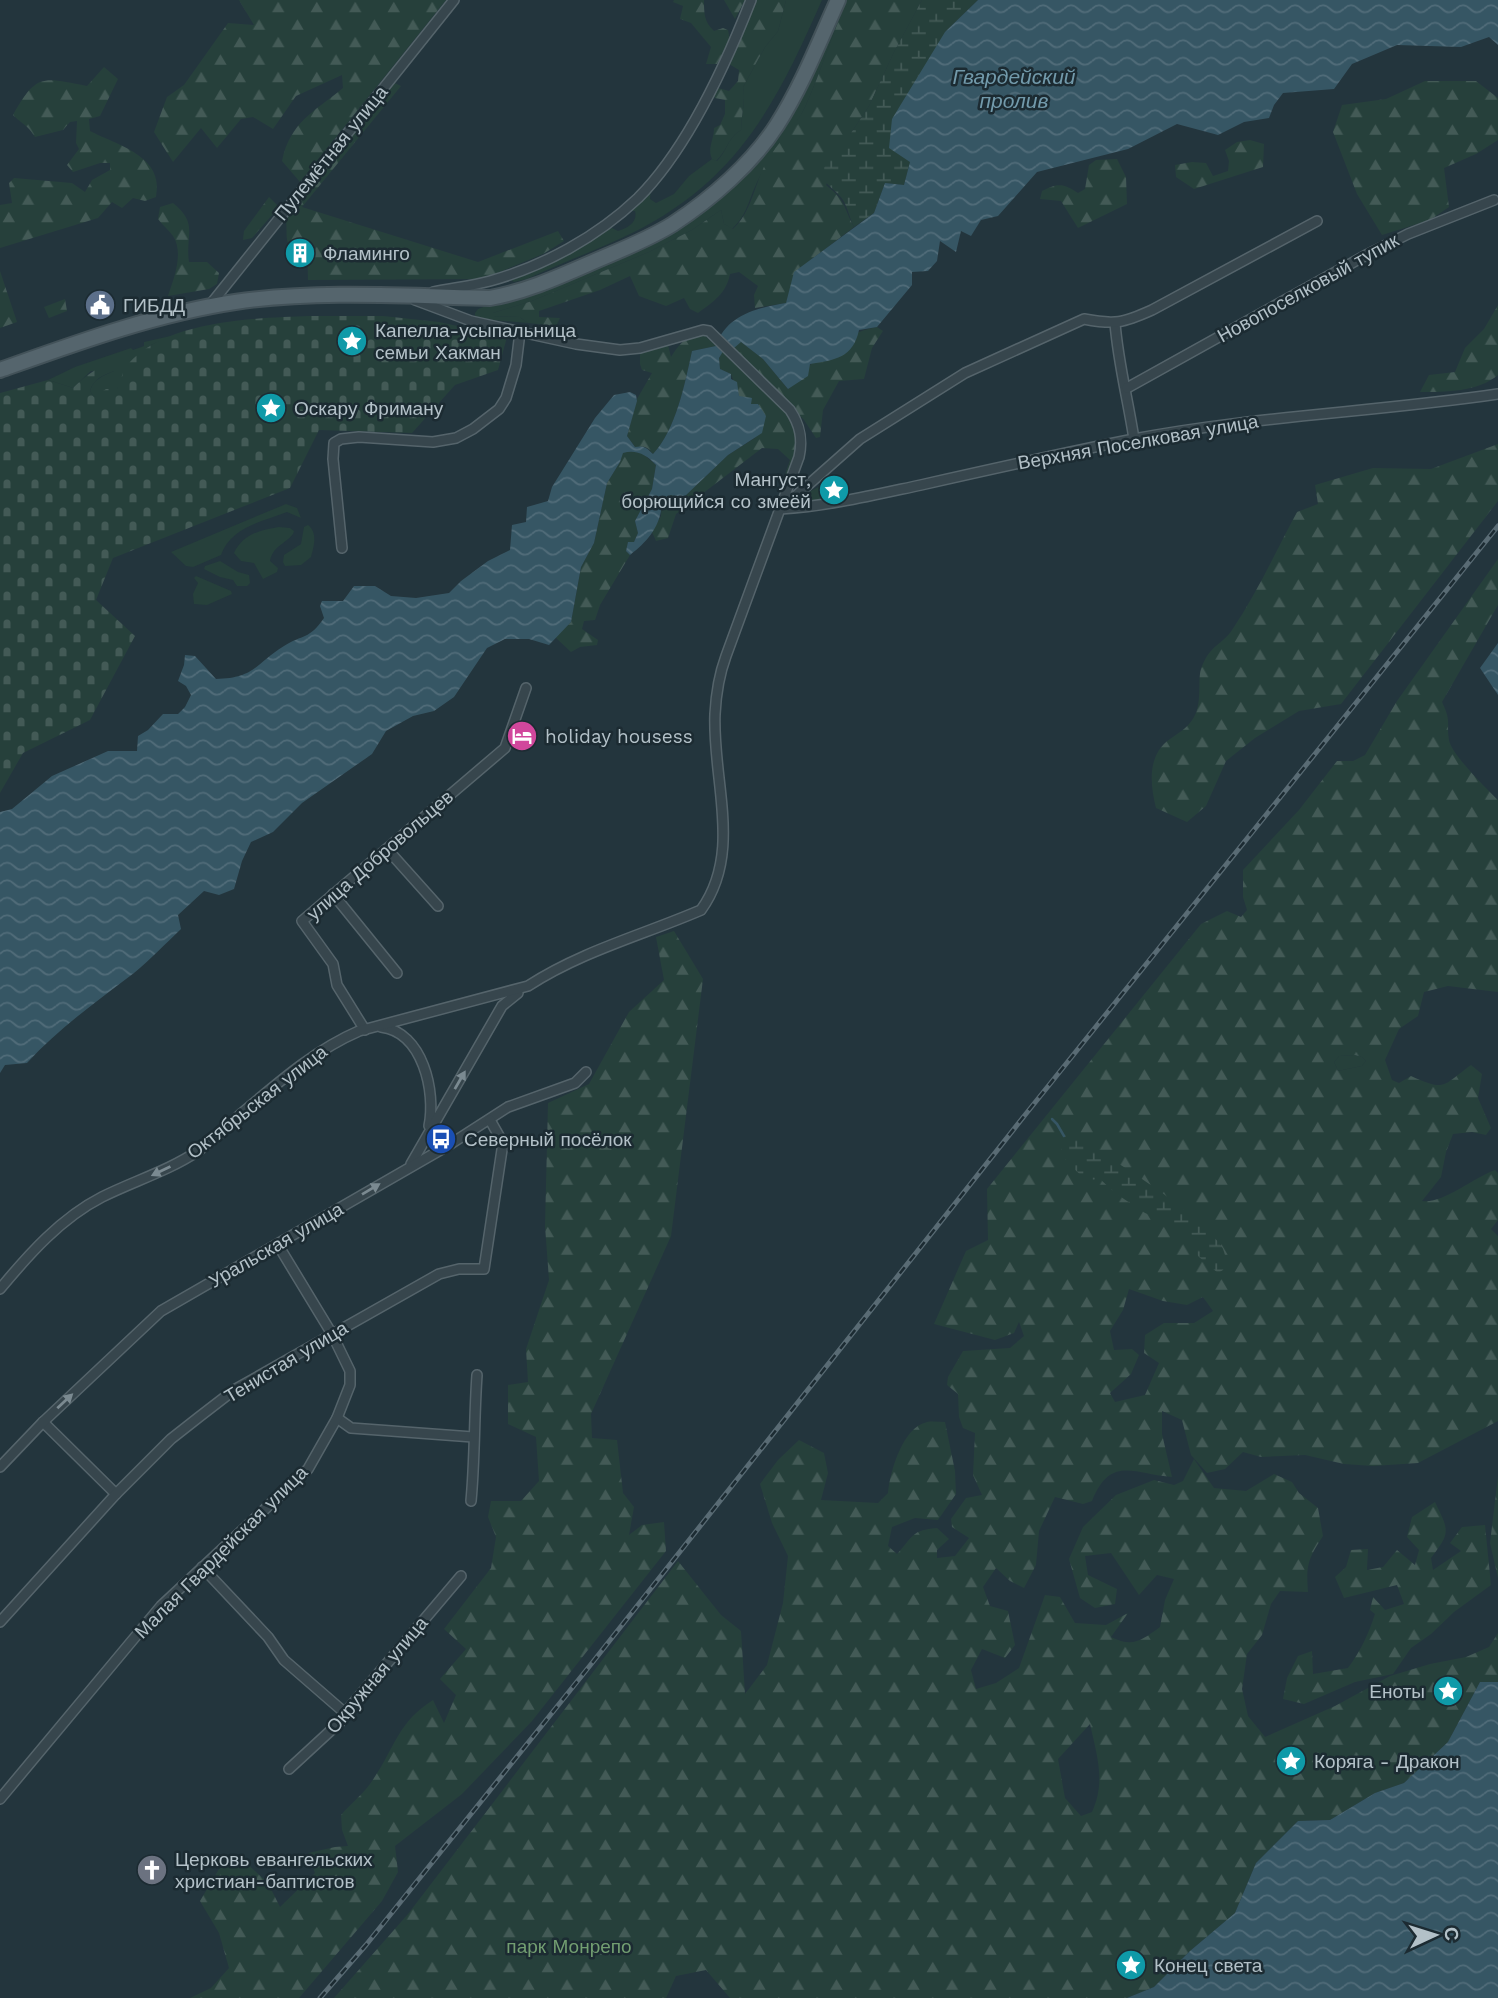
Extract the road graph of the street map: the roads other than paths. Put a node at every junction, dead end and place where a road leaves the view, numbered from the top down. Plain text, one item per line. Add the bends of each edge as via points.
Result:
1 (454, 0) edge
2 (751, 0) edge
3 (838, 0) edge
4 (1494, 200) dead end
5 (1317, 221) dead end
6 (407, 296) junction
7 (209, 307) junction
8 (1115, 323) junction
9 (520, 332) junction
10 (0, 370) edge
11 (1126, 388) junction
12 (1498, 394) edge
13 (1134, 439) junction
14 (780, 509) junction
15 (342, 548) dead end
16 (526, 688) dead end
17 (387, 849) junction
18 (333, 894) junction
19 (438, 906) dead end
20 (397, 973) dead end
21 (528, 986) junction
22 (379, 1027) junction
23 (365, 1030) junction
24 (586, 1072) dead end
25 (490, 1120) junction
26 (426, 1139) junction
27 (407, 1168) junction
28 (278, 1245) junction
29 (0, 1289) edge
30 (332, 1334) junction
31 (477, 1375) dead end
32 (337, 1418) junction
33 (43, 1422) junction
34 (474, 1437) junction
35 (0, 1467) edge
36 (116, 1494) junction
37 (471, 1501) dead end
38 (202, 1567) junction
39 (461, 1576) dead end
40 (0, 1622) edge
41 (345, 1713) junction
42 (289, 1769) dead end
43 (0, 1799) edge

1 - 7 street, Пулемётная улица
2 - 6 street via 683,140 639,196 616,216 533,266 489,281
3 - 6 main road via 776,126 742,168 672,224 510,295
4 - 11 street, Новопоселковый тупик via 1368,254
5 - 8 street via 1152,310
6 - 7 main road via 274,298
6 - 9 street via 471,321
7 - 10 main road
8 - 11 street
8 - 14 street via 1084,319 965,373 860,439
9 - 14 street via 620,350 703,330 714,334 790,410 800,428 800,450
9 - 15 street via 506,398 473,429 433,442 359,438 334,443
11 - 13 street
12 - 13 street, Верхняя Поселковая улица via 1274,418
13 - 14 street, Верхняя Поселковая улица via 838,503
14 - 21 street, Октябрьская улица via 717,688 723,845 712,895 701,910 577,959
16 - 17 street, улица Добровольцев via 505,748
17 - 18 street, улица Добровольцев
17 - 19 street
18 - 20 street
18 - 23 street, улица Добровольцев via 302,920 333,964 337,985
21 - 22 street, Октябрьская улица
26 -> 21 street via 502,1006
22 - 23 street, Октябрьская улица
22 - 26 street via 403,1037 425,1070 432,1107
23 -> 29 street, Октябрьская улица via 340,1040 291,1072 198,1151 68,1219
24 - 25 street, Уральская улица via 575,1083 508,1107
25 - 27 street, Уральская улица
25 - 30 street, Тенистая улица via 503,1143 484,1269 439,1274
26 - 27 street
28 -> 27 street, Уральская улица
28 - 30 street, Малая Гвардейская улица
33 -> 28 street, Уральская улица via 160,1311
30 - 32 street, Малая Гвардейская улица via 350,1371 351,1385
30 - 36 street, Тенистая улица via 234,1390 171,1439
31 - 34 street
32 - 34 street via 351,1427
32 - 38 street, Малая Гвардейская улица via 308,1469
33 - 35 street, Уральская улица
33 - 36 street
34 - 37 street
36 - 40 street, Тенистая улица
38 - 41 street via 284,1660
38 - 43 street, Малая Гвардейская улица via 161,1606
39 - 41 street, Окружная улица
41 - 42 street, Окружная улица

